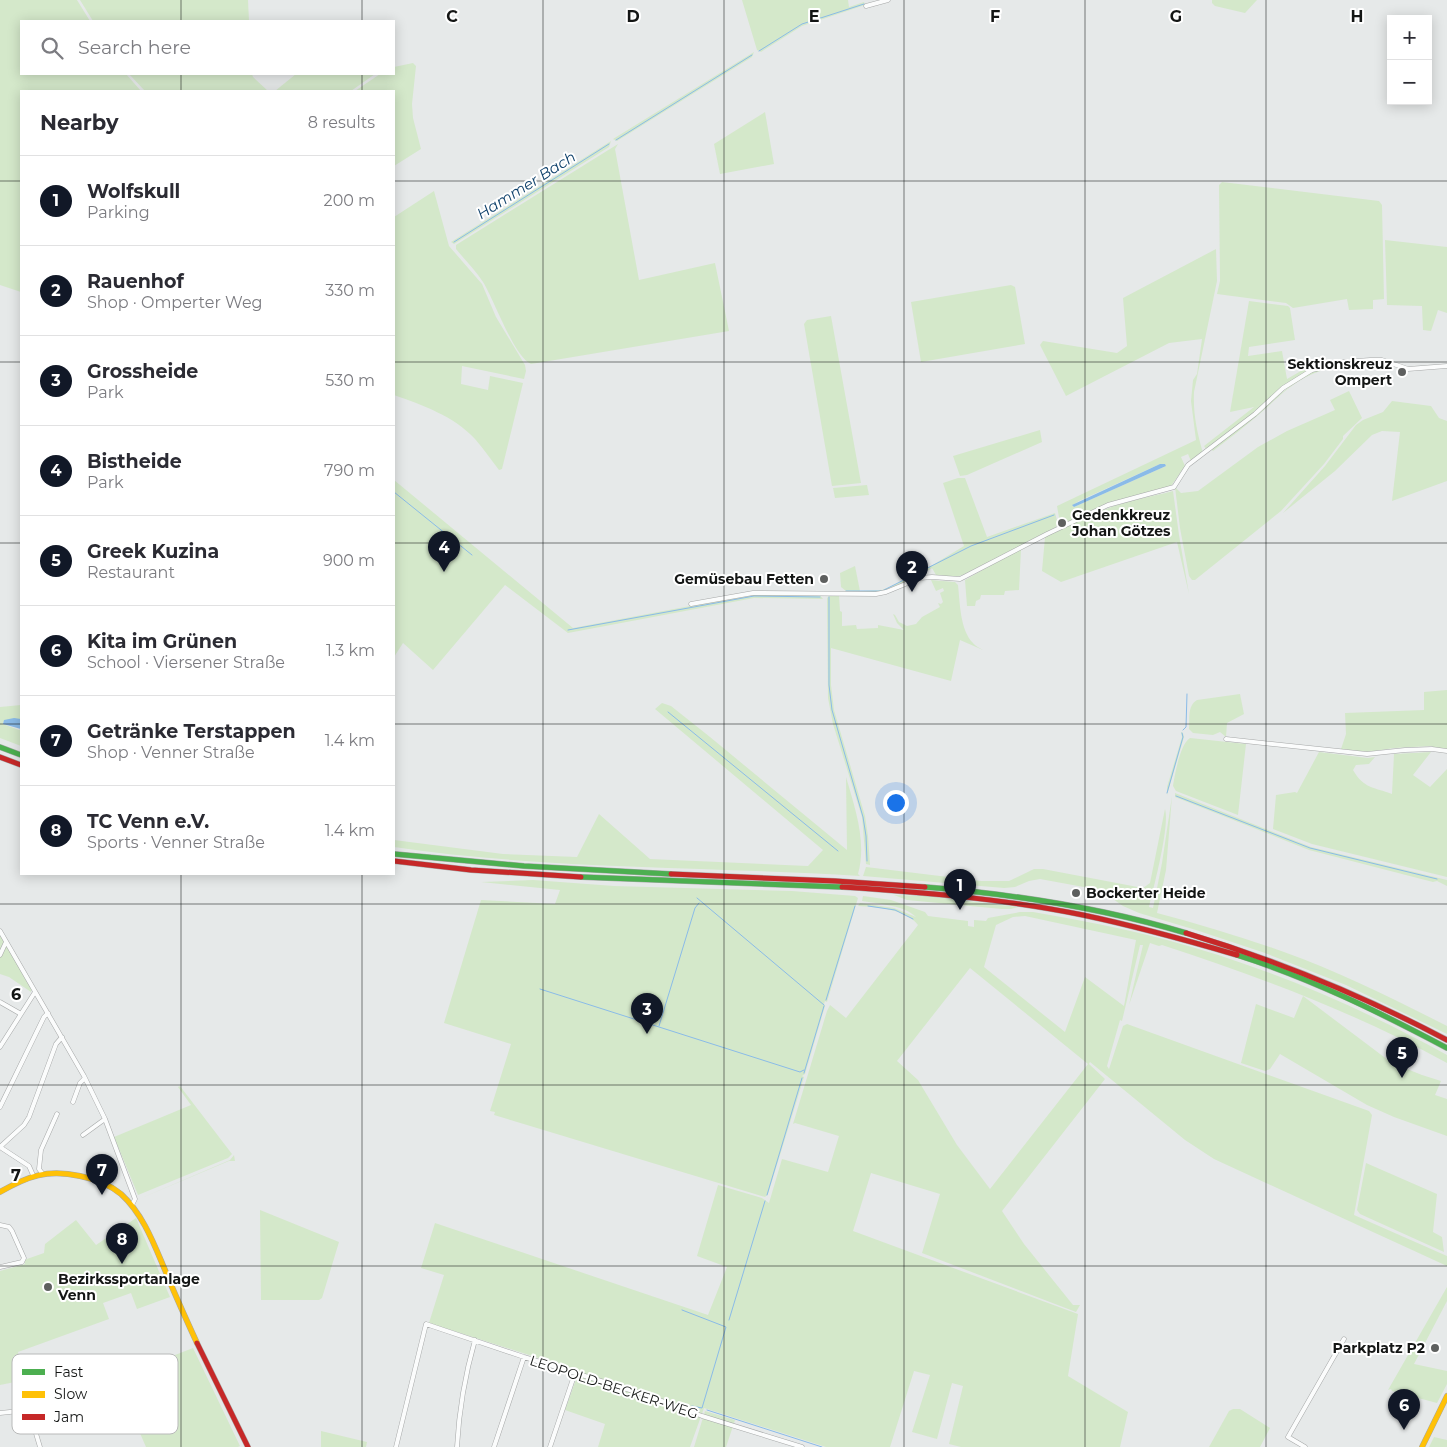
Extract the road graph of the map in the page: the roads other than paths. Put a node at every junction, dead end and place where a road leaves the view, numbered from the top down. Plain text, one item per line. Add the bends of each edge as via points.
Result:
1 (888, 0) edge
2 (866, 6) dead end
3 (1447, 366) edge
4 (691, 604) dead end
5 (1226, 739) dead end
6 (0, 747) edge
7 (1447, 751) edge
8 (20, 755) edge
9 (0, 757) edge
10 (20, 765) edge
11 (395, 854) edge
12 (395, 861) edge
13 (0, 931) edge
14 (6, 942) junction
15 (0, 955) edge
16 (36, 992) junction
17 (0, 1002) edge
18 (48, 1013) junction
19 (21, 1014) junction
20 (62, 1037) junction
21 (1447, 1040) edge
22 (0, 1047) edge
23 (1447, 1048) edge
24 (85, 1078) junction
25 (73, 1102) dead end
26 (0, 1107) edge
27 (56, 1114) dead end
28 (105, 1120) junction
29 (83, 1135) dead end
30 (0, 1147) edge
31 (42, 1173) junction
32 (33, 1174) junction
33 (0, 1192) edge
34 (132, 1204) junction
35 (0, 1225) edge
36 (0, 1267) edge
37 (1344, 1339) dead end
38 (475, 1340) junction
39 (524, 1357) junction
40 (575, 1373) junction
41 (1447, 1396) edge
42 (36, 1434) edge
43 (40, 1447) edge
44 (248, 1447) edge
45 (396, 1447) edge
46 (456, 1447) edge
47 (494, 1447) edge
48 (550, 1447) edge
49 (802, 1447) edge
50 (1305, 1447) edge
51 (1422, 1447) edge

1 - 2 street
3 - 4 street via 1408,369 1382,360 1370,360 1312,370 1284,388 1188,464 1174,487 1108,506 960,579 920,578 876,594 753,592
5 - 7 street via 1367,754 1405,750
6 - 8 main road
9 - 10 main road
11 - 21 main road via 568,869 891,884 1061,904 1139,920 1249,953 1349,992
12 - 23 main road via 556,876 899,892 996,901 1059,911 1172,936 1247,959 1347,998
13 - 14 street
14 - 15 street
14 - 16 street
16 - 18 street
16 - 19 street
17 - 19 street
18 - 20 street
18 - 26 street
19 - 22 street
20 - 24 street
20 - 30 street via 56,1044 29,1117
24 - 25 street
24 - 28 street
27 - 31 street via 41,1150 39,1169
28 - 29 street
28 - 34 street via 135,1198
30 - 32 street via 29,1166
31 - 32 main road
31 - 34 main road via 96,1179
32 - 33 main road
34 - 44 main road via 147,1228 190,1328
35 - 36 street via 12,1231 24,1258 22,1262
37 - 50 street via 1288,1438
38 - 39 street, LEOPOLD-BECKER-WEG
38 - 45 street, LEOPOLD-BECKER-WEG via 426,1324
38 - 46 street via 462,1395
39 - 40 street, LEOPOLD-BECKER-WEG
39 - 47 street
40 - 48 street
40 - 49 street, LEOPOLD-BECKER-WEG
41 - 51 main road
42 - 43 street

